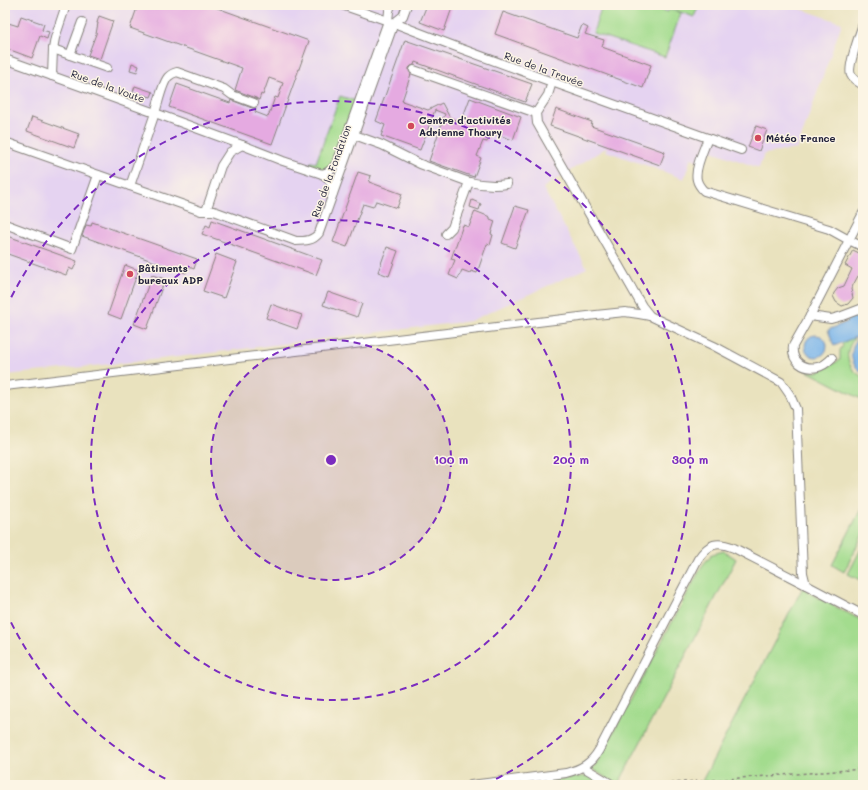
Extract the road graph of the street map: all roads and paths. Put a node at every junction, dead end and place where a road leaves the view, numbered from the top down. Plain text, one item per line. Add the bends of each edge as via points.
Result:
1 (66, 5) edge
2 (342, 5) edge
3 (391, 5) edge
4 (407, 5) edge
5 (82, 22) dead end
6 (391, 22) junction
7 (863, 24) edge
8 (53, 49) junction
9 (70, 55) junction
10 (5, 59) edge
11 (107, 68) dead end
12 (414, 70) dead end
13 (52, 76) junction
14 (552, 82) junction
15 (863, 85) edge
16 (254, 103) dead end
17 (155, 113) junction
18 (536, 113) junction
19 (351, 133) junction
20 (708, 138) junction
21 (5, 142) edge
22 (242, 145) junction
23 (740, 150) dead end
24 (322, 174) junction
25 (98, 175) junction
26 (469, 182) junction
27 (508, 184) dead end
28 (130, 186) junction
29 (333, 193) junction
30 (206, 211) junction
31 (863, 213) edge
32 (5, 224) edge
33 (446, 234) dead end
34 (849, 240) junction
35 (863, 247) edge
36 (863, 308) edge
37 (650, 316) junction
38 (810, 316) junction
39 (832, 358) dead end
40 (5, 386) edge
41 (806, 585) junction
42 (863, 615) edge
43 (583, 768) junction
44 (863, 769) edge
45 (659, 784) dead end
46 (471, 785) edge
47 (613, 785) edge

1 - 8 lane via 54,38
2 - 6 lane, Rue de la Travée
3 - 6 lane, Rue de la Fondation
4 - 6 lane, Rue de la Fondation via 403,16
5 - 9 lane
6 - 14 lane, Rue de la Travée
6 - 19 lane, Rue de la Fondation
7 - 15 lane via 849,71 851,76
8 - 9 lane
8 - 13 lane
9 - 11 lane
10 - 13 lane, Rue de la Voute
12 - 18 lane
13 - 17 lane, Rue de la Voute
14 - 18 lane via 548,95
14 - 20 lane, Rue de la Travée
16 - 17 lane via 177,72 168,76
17 - 22 lane, Rue de la Voute
17 - 28 lane
18 - 37 lane via 537,123
19 - 24 lane, Rue de la Fondation via 336,165
19 - 26 lane via 420,164
19 - 29 lane, Rue de la Fondation
20 - 23 lane, Rue de la Travée
20 - 34 lane via 697,172 697,180 704,191 829,229
21 - 25 lane, Rue de la Fondation
22 - 24 lane, Rue de la Fondation
22 - 30 lane via 230,152 221,166
24 - 29 lane via 331,182
25 - 28 lane, Rue de la Fondation
25 - 32 lane via 72,248
26 - 27 lane
26 - 33 lane via 452,228
28 - 30 lane, Rue de la Fondation
29 - 30 lane, Rue de la Fondation via 319,233 308,241 296,240 214,211
31 - 34 lane
34 - 35 lane
34 - 38 lane
36 - 38 lane via 831,319
37 - 40 lane via 625,312 596,315
37 - 41 lane via 714,346 781,382 790,395 796,409 803,573
38 - 39 lane via 793,346 794,357 799,364 810,368 820,367
41 - 42 lane
41 - 43 lane via 727,546 713,544 705,550 599,750 592,761
43 - 46 lane via 566,773
43 - 47 lane
44 - 45 path

